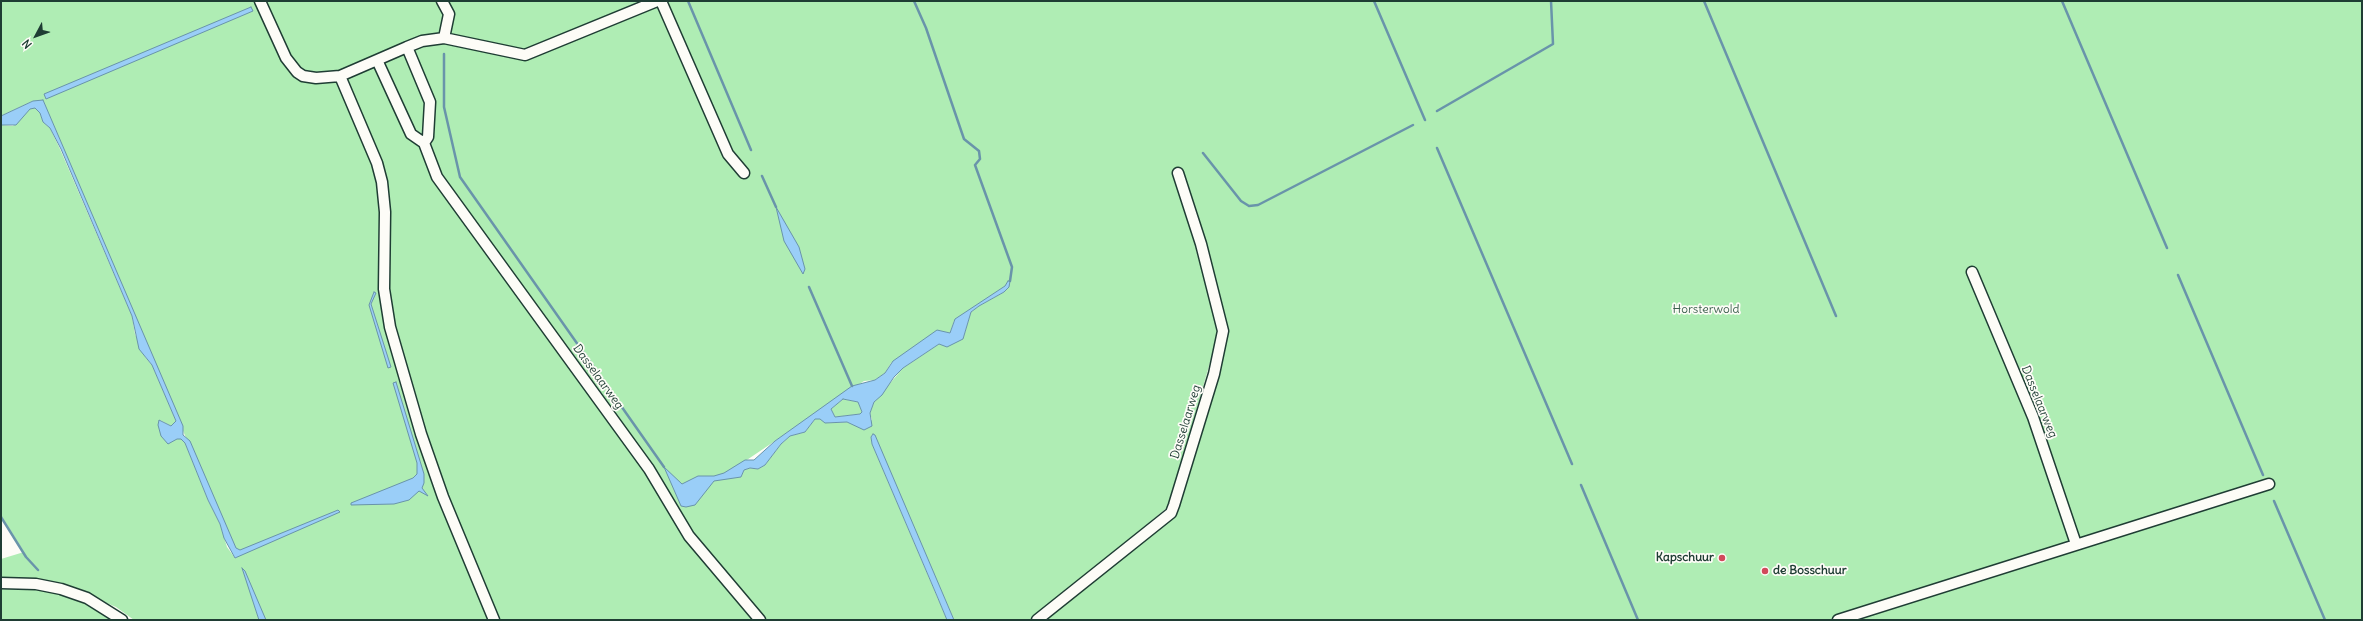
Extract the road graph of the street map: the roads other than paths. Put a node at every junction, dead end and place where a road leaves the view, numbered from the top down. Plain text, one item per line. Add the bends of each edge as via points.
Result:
1 (260, 1) edge
2 (442, 1) edge
3 (657, 1) edge
4 (662, 1) edge
5 (444, 38) junction
6 (406, 47) junction
7 (377, 60) junction
8 (340, 76) junction
9 (424, 143) junction
10 (744, 173) dead end
11 (1178, 173) dead end
12 (1972, 272) dead end
13 (2269, 484) dead end
14 (2076, 544) junction
15 (1, 583) edge
16 (122, 620) edge
17 (494, 620) edge
18 (760, 620) edge
19 (1037, 620) edge
20 (1838, 620) edge

1 - 8 street via 276,40 297,72 303,76 316,78
2 - 5 street via 449,14
3 - 5 street via 521,56
4 - 10 street via 728,154
5 - 6 street via 422,41
6 - 7 street
6 - 9 street via 430,102 428,137
7 - 8 street
7 - 9 street via 411,134
8 - 17 street via 377,163 382,182 385,212 384,289 390,328 442,497
9 - 18 street, Dasselaarweg via 437,177 649,469 689,536
11 - 19 street, Dasselaarweg via 1201,244 1224,331 1214,374 1174,505 1171,513
12 - 14 street, Dasselaarweg via 2033,417
13 - 14 street
14 - 20 street
15 - 16 street via 36,584 61,589 87,598

